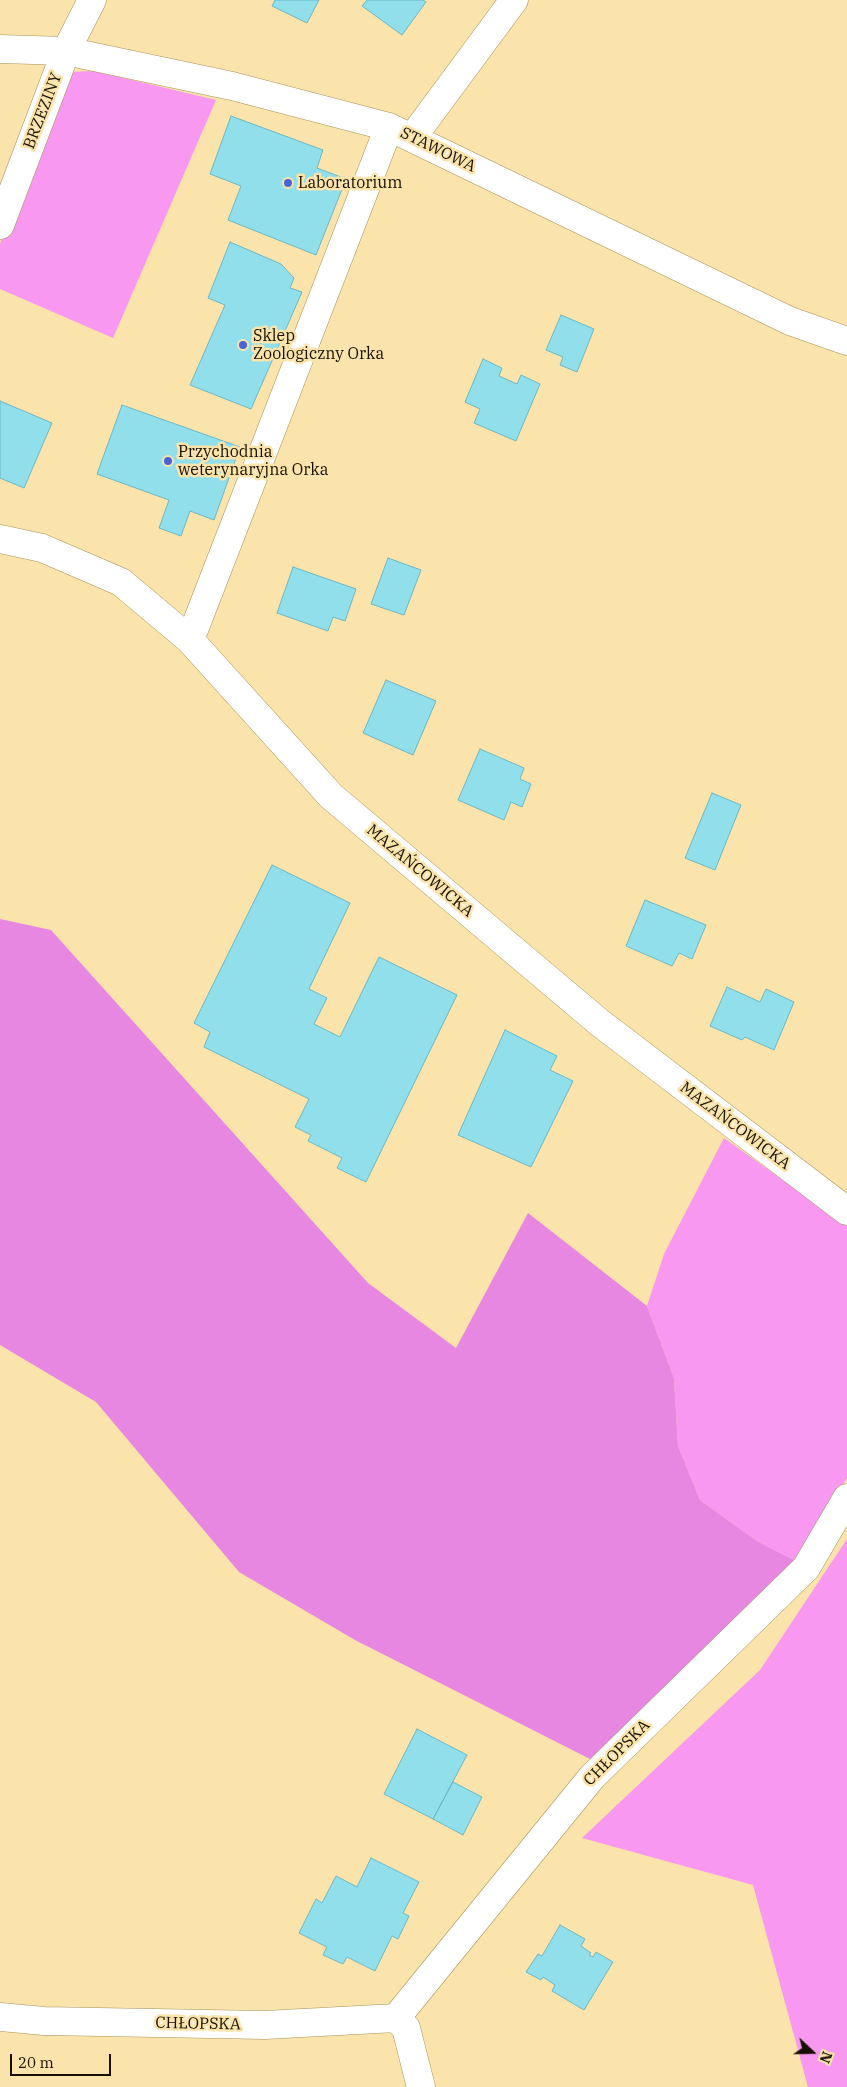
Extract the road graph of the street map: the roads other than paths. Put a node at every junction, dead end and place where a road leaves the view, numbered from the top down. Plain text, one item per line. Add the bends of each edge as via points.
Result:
1 (92, 0) edge
2 (514, 0) edge
3 (0, 49) edge
4 (66, 51) junction
5 (401, 133) junction
6 (0, 226) edge
7 (847, 341) edge
8 (0, 539) edge
9 (190, 640) junction
10 (847, 1211) edge
11 (847, 1498) edge
12 (0, 2017) edge
13 (396, 2018) junction
14 (421, 2087) edge

1 - 4 street, BRZEZINY
2 - 5 street
3 - 4 street, STAWOWA
4 - 5 street, STAWOWA via 232,86
4 - 6 street, BRZEZINY
5 - 7 street, STAWOWA via 790,320
5 - 9 street
8 - 9 street, MAZAŃCOWICKA via 42,548 121,582
9 - 10 street, MAZAŃCOWICKA via 331,796 600,1023
11 - 13 street, CHŁOPSKA via 806,1568 592,1777
12 - 13 street, CHŁOPSKA via 44,2021 264,2025
13 - 14 street via 406,2028

